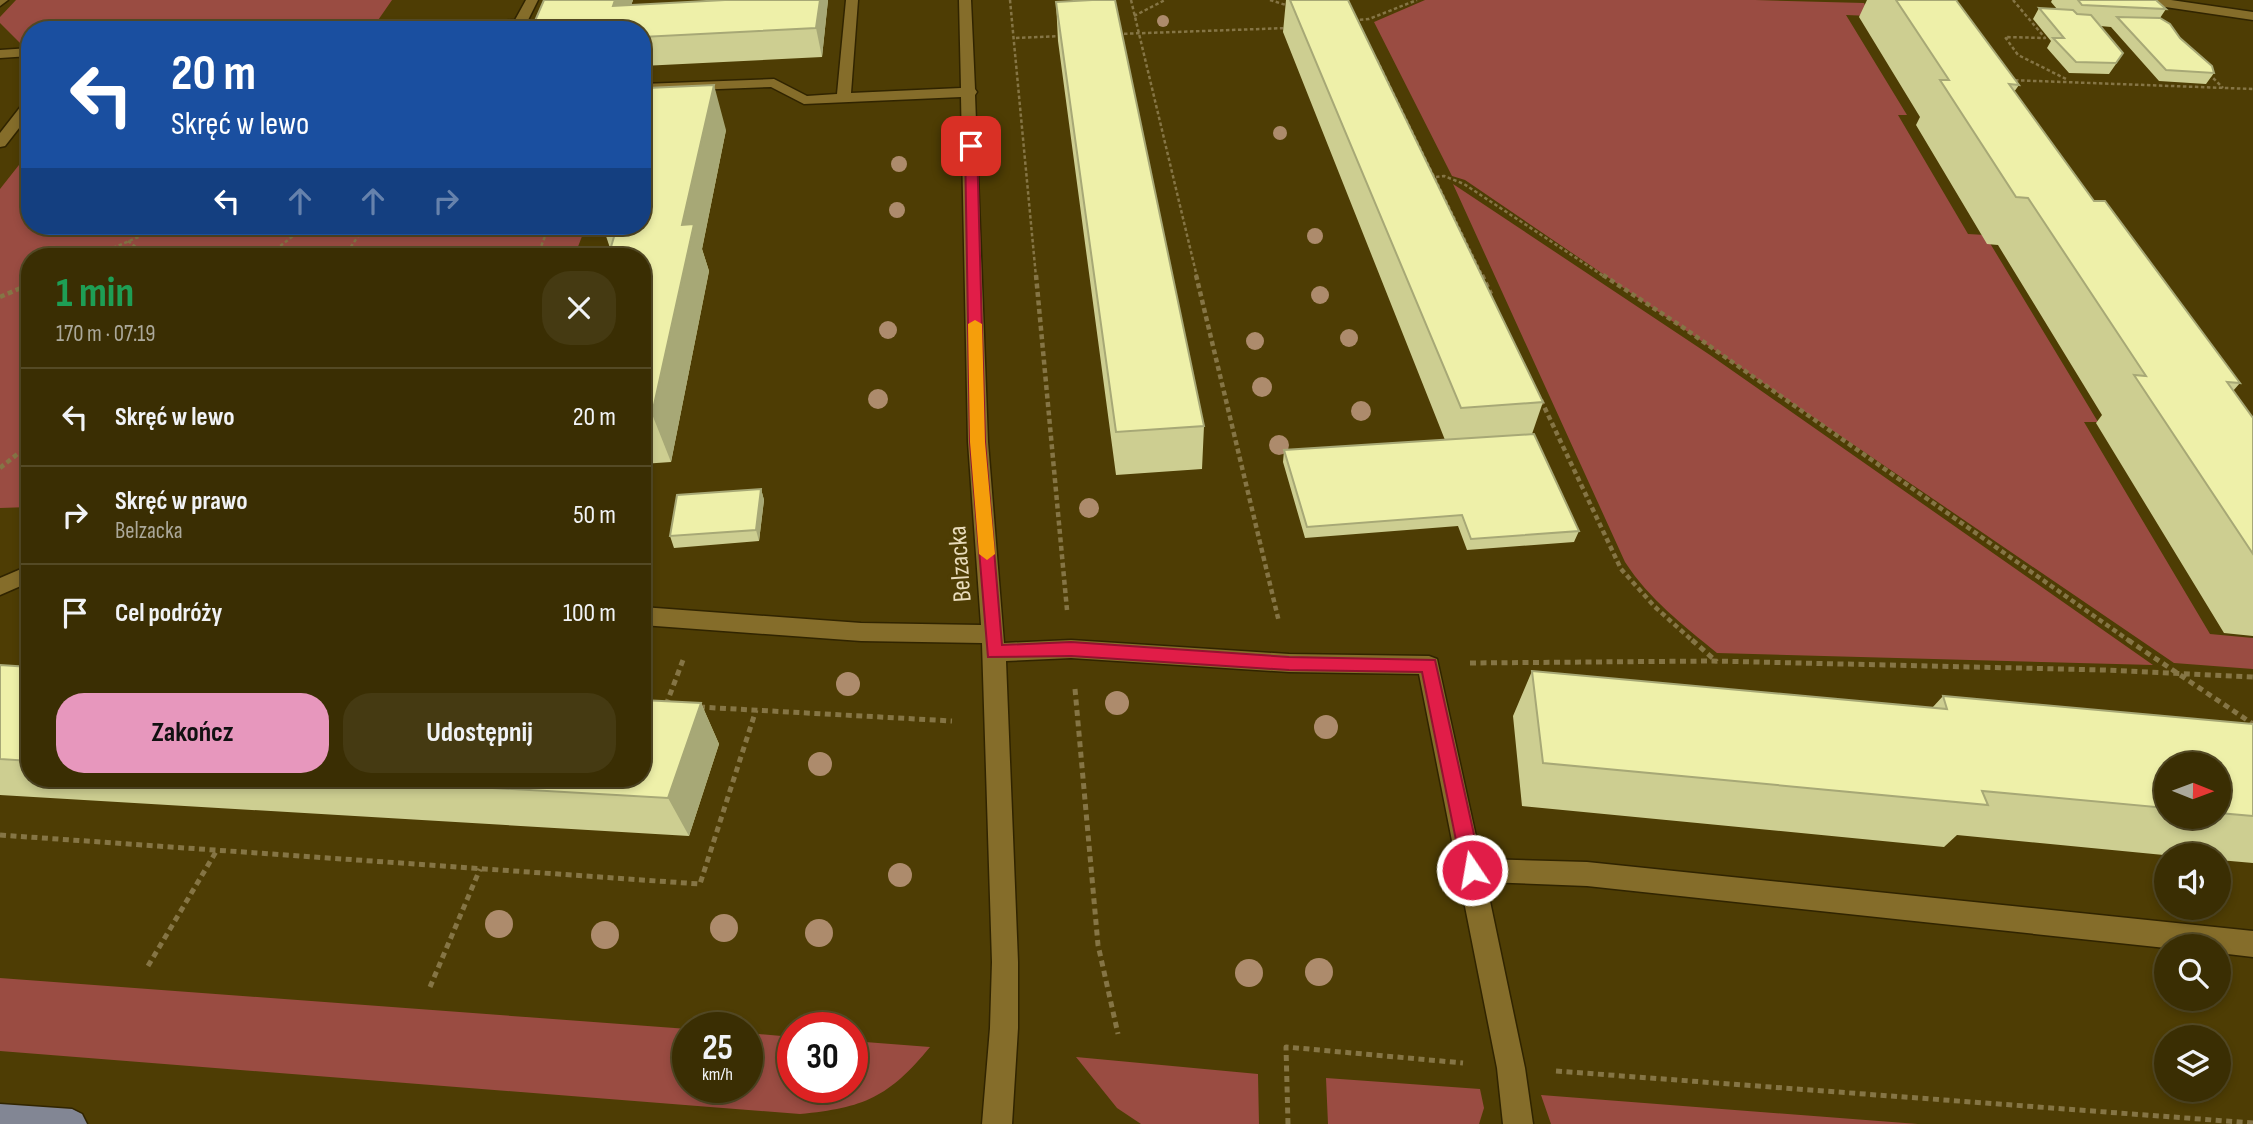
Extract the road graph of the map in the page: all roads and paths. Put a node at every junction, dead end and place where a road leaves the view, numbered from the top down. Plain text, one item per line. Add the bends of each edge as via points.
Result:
1 (532, 0) edge
2 (852, 0) edge
3 (965, 0) edge
4 (1010, 0) edge
5 (1131, 0) edge
6 (1165, 0) edge
7 (1270, 0) edge
8 (1417, 0) edge
9 (2013, 0) edge
10 (2146, 0) edge
11 (2249, 0) edge
12 (2253, 4) edge
13 (1295, 7) edge
14 (1134, 16) junction
15 (2253, 16) edge
16 (521, 21) edge
17 (1352, 24) edge
18 (1359, 25) junction
19 (1346, 26) edge
20 (1290, 28) edge
21 (1138, 33) junction
22 (1111, 34) edge
23 (1070, 36) edge
24 (1016, 38) junction
25 (1371, 49) edge
26 (21, 53) edge
27 (0, 54) edge
28 (2007, 80) edge
29 (2072, 82) junction
30 (651, 88) edge
31 (2253, 89) edge
32 (970, 92) junction
33 (844, 98) junction
34 (21, 116) edge
35 (0, 143) edge
36 (1435, 177) junction
37 (143, 235) edge
38 (294, 235) edge
39 (128, 241) junction
40 (112, 248) edge
41 (137, 248) edge
42 (278, 248) edge
43 (21, 288) edge
44 (0, 297) edge
45 (1493, 300) edge
46 (1540, 398) edge
47 (21, 451) edge
48 (0, 468) edge
49 (21, 577) edge
50 (0, 587) edge
51 (651, 616) edge
52 (993, 643) junction
53 (1071, 649) junction
54 (1717, 662) junction
55 (1289, 663) junction
56 (1429, 665) junction
57 (2174, 672) junction
58 (2253, 677) edge
59 (654, 704) edge
60 (679, 705) edge
61 (692, 706) edge
62 (756, 710) junction
63 (996, 724) junction
64 (2253, 724) edge
65 (0, 835) edge
66 (217, 850) junction
67 (480, 869) junction
68 (1472, 870) junction
69 (2253, 944) edge
70 (148, 966) dead end
71 (430, 987) dead end
72 (1118, 1034) dead end
73 (1511, 1068) junction
74 (0, 1119) edge
75 (2253, 1123) edge
76 (72, 1124) edge
77 (997, 1124) edge
78 (1288, 1124) edge
79 (1518, 1124) edge

1 - 16 street
2 - 33 street
3 - 32 street, Belzacka
4 - 24 path
5 - 14 path
6 - 14 path
7 - 13 path
8 - 18 path via 1357,20
9 - 29 path via 2045,38 2005,37 2018,55
10 - 15 street
11 - 12 street
14 - 21 path
17 - 18 path
18 - 19 path
20 - 21 path
21 - 22 path
21 - 55 path
23 - 24 path
24 - 53 path
25 - 36 path
26 - 27 street
28 - 29 path
29 - 31 path
30 - 33 street via 774,83 804,100
32 - 33 street
32 - 52 street, Belzacka via 978,442
34 - 35 street
36 - 45 path
36 - 57 path via 1464,184 1681,326
37 - 39 path
38 - 42 path
39 - 40 path
39 - 41 path
43 - 44 path
46 - 54 path via 1621,569 1655,607
47 - 48 path
49 - 50 street
51 - 52 street via 942,635
52 - 53 street
52 - 63 street, Belzacka
53 - 55 street
53 - 72 path via 1098,944
54 - 56 path via 1526,660
54 - 57 path
55 - 56 street
56 - 68 street
57 - 58 path
57 - 64 path
59 - 60 path
61 - 62 path
62 - 63 path
62 - 67 path via 700,884
63 - 77 street, Belzacka via 1005,962
65 - 66 path
66 - 67 path
66 - 70 path
67 - 71 path
68 - 69 street via 1587,874
68 - 73 street
73 - 75 path
73 - 78 path via 1286,1046
73 - 79 street
74 - 76 main road

